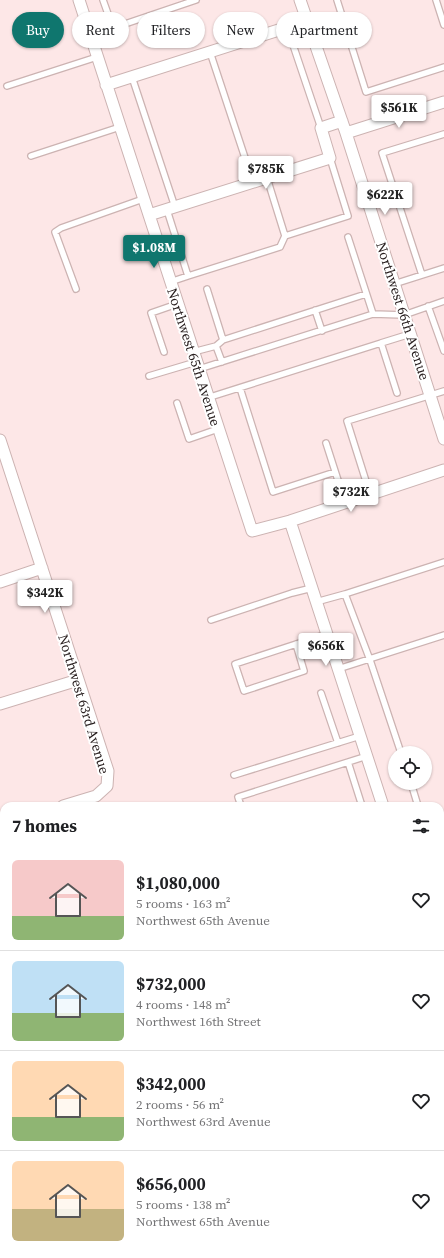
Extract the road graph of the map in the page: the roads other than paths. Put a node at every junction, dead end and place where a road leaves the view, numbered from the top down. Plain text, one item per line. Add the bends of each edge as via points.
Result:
1 (79, 0) edge
2 (103, 0) edge
3 (196, 0) edge
4 (300, 0) edge
5 (337, 0) edge
6 (436, 0) edge
7 (304, 12) edge
8 (444, 25) edge
9 (276, 31) edge
10 (294, 48) edge
11 (316, 48) edge
12 (210, 52) junction
13 (97, 57) junction
14 (444, 67) edge
15 (132, 77) junction
16 (106, 85) junction
17 (7, 86) dead end
18 (444, 102) edge
19 (342, 121) junction
20 (120, 127) junction
21 (321, 128) junction
22 (346, 133) junction
23 (444, 134) edge
24 (31, 156) dead end
25 (330, 158) junction
26 (267, 178) junction
27 (253, 182) junction
28 (143, 200) junction
29 (171, 208) junction
30 (149, 215) junction
31 (285, 236) junction
32 (348, 237) dead end
33 (444, 268) edge
34 (422, 275) junction
35 (188, 276) junction
36 (170, 282) junction
37 (394, 284) junction
38 (207, 288) dead end
39 (76, 289) dead end
40 (366, 294) junction
41 (444, 301) edge
42 (177, 304) junction
43 (428, 306) junction
44 (315, 310) junction
45 (373, 314) junction
46 (404, 315) junction
47 (322, 331) junction
48 (410, 334) junction
49 (223, 340) junction
50 (381, 343) junction
51 (216, 346) junction
52 (444, 351) edge
53 (164, 352) dead end
54 (195, 361) junction
55 (222, 362) junction
56 (149, 376) dead end
57 (240, 388) junction
58 (444, 391) edge
59 (397, 394) dead end
60 (430, 395) junction
61 (207, 398) junction
62 (177, 404) dead end
63 (218, 429) junction
64 (444, 439) edge
65 (0, 440) edge
66 (326, 444) dead end
67 (444, 470) edge
68 (335, 472) junction
69 (370, 494) junction
70 (345, 502) junction
71 (290, 521) junction
72 (444, 562) edge
73 (42, 568) junction
74 (0, 582) edge
75 (312, 588) junction
76 (345, 594) junction
77 (316, 602) junction
78 (211, 620) dead end
79 (327, 634) junction
80 (444, 635) edge
81 (296, 644) junction
82 (370, 660) junction
83 (338, 669) junction
84 (78, 680) junction
85 (322, 693) dead end
86 (0, 704) edge
87 (360, 736) junction
88 (338, 743) junction
89 (399, 746) edge
90 (367, 756) junction
91 (348, 762) junction
92 (234, 775) dead end
93 (412, 790) edge
94 (76, 802) edge
95 (240, 802) edge
96 (361, 802) edge
97 (382, 802) edge
98 (417, 802) edge

1 - 13 street, Northwest 65th Avenue
2 - 3 lane via 113,28
4 - 7 street, Northwest 66th Avenue
5 - 14 lane via 366,92
6 - 8 lane
9 - 12 street
10 - 21 lane
11 - 19 street, Northwest 66th Avenue
12 - 15 street
12 - 27 lane
13 - 16 street, Northwest 65th Avenue
13 - 17 lane
15 - 16 street
15 - 29 lane
16 - 20 street, Northwest 65th Avenue
18 - 22 street
19 - 21 street
19 - 22 street, Northwest 66th Avenue
20 - 24 lane
20 - 28 street, Northwest 65th Avenue
21 - 25 street
22 - 37 street, Northwest 66th Avenue
23 - 34 lane via 382,153
25 - 26 street
25 - 31 lane via 348,216
26 - 27 street
26 - 31 lane
27 - 29 street
28 - 30 street, Northwest 65th Avenue
28 - 39 lane via 55,232
29 - 30 street
29 - 35 lane
30 - 36 street, Northwest 65th Avenue
31 - 35 lane via 280,247
32 - 40 lane
33 - 34 lane
34 - 37 lane
35 - 36 lane
36 - 42 street, Northwest 65th Avenue
37 - 46 street, Northwest 66th Avenue
38 - 49 lane
40 - 44 lane
40 - 45 lane
41 - 43 lane
42 - 53 lane via 151,313
42 - 54 street, Northwest 65th Avenue
43 - 46 lane
43 - 52 lane
44 - 47 lane
44 - 49 lane
45 - 46 lane
45 - 47 lane
46 - 48 street, Northwest 66th Avenue
47 - 55 lane
48 - 50 lane
48 - 60 street, Northwest 66th Avenue
49 - 51 lane
50 - 57 lane
50 - 59 lane
51 - 54 lane
51 - 55 lane
54 - 55 lane
54 - 56 lane
54 - 61 street, Northwest 65th Avenue
57 - 61 lane
57 - 68 lane via 273,492
58 - 60 lane
60 - 64 street, Northwest 66th Avenue
60 - 69 lane via 346,421
61 - 63 street, Northwest 65th Avenue
62 - 63 lane via 189,439
63 - 71 street, Northwest 65th Avenue via 252,531
65 - 73 street, Northwest 63rd Avenue
66 - 68 lane
67 - 69 street
68 - 70 lane
69 - 70 street
70 - 71 street
71 - 75 street
72 - 76 lane
73 - 74 street
73 - 84 street, Northwest 63rd Avenue
75 - 77 street
75 - 78 lane
76 - 77 lane
76 - 82 lane
77 - 79 street
79 - 81 lane
79 - 83 street
80 - 82 lane
81 - 81 lane via 235,664 244,691 304,671
82 - 83 lane
82 - 89 lane
83 - 87 street
84 - 86 street
84 - 94 street, Northwest 63rd Avenue via 108,771 107,786 96,796
85 - 88 lane
87 - 88 lane
87 - 90 street
88 - 92 lane
90 - 91 lane
90 - 97 street
91 - 95 lane via 238,797
91 - 96 lane
93 - 98 lane

